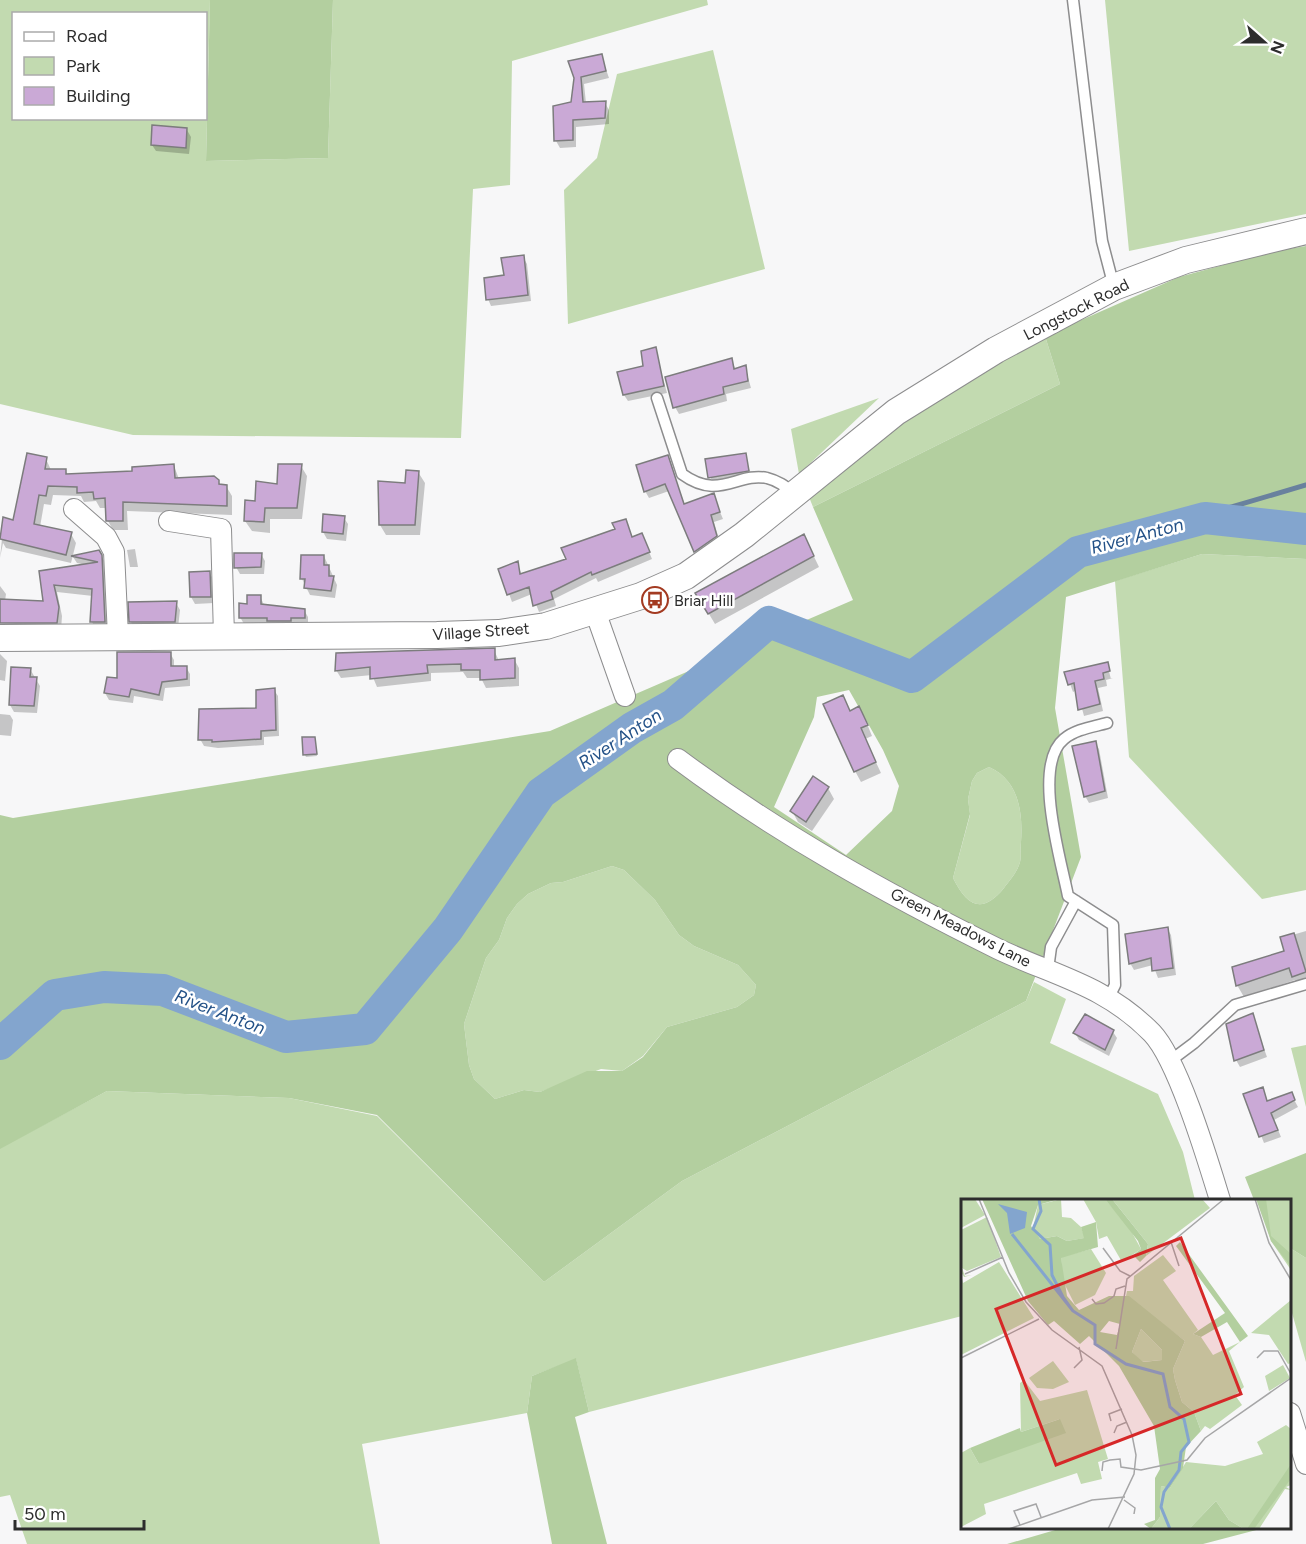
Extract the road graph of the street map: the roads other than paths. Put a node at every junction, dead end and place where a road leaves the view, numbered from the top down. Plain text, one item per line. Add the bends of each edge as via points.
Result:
1 (1073, 0) edge
2 (1306, 231) edge
3 (1114, 287) junction
4 (657, 398) dead end
5 (896, 412) joint
6 (795, 495) junction
7 (74, 509) dead end
8 (169, 521) dead end
9 (595, 611) junction
10 (118, 636) junction
11 (224, 636) junction
12 (0, 638) edge
13 (625, 696) dead end
14 (1107, 723) dead end
15 (678, 759) dead end
16 (1076, 901) junction
17 (1048, 969) junction
18 (1306, 984) edge
19 (1109, 996) junction
20 (1170, 1061) junction
21 (1220, 1199) edge
22 (1291, 1417) edge
23 (1300, 1457) edge

1 - 3 lane via 1102,241
2 - 3 street, Longstock Road via 1186,260
3 - 5 street, Longstock Road via 996,350
4 - 6 lane via 682,474 692,481 722,486 765,478 781,483
5 - 6 street, Village Street
6 - 9 street, Village Street via 686,576
7 - 10 street via 105,537 114,552
8 - 11 street via 221,529
9 - 11 street, Village Street via 546,626 499,633
9 - 13 street
10 - 11 street, Village Street
10 - 12 street, Village Street
14 - 16 lane via 1077,731 1052,754 1049,800 1068,896
15 - 17 street, Green Meadows Lane via 733,800 843,866 999,949
16 - 17 lane via 1052,947
16 - 19 lane via 1113,925 1115,985
17 - 19 street, Green Meadows Lane
18 - 20 lane via 1235,1005
19 - 20 street, Green Meadows Lane via 1153,1034
20 - 21 street, Green Meadows Lane
22 - 23 street

